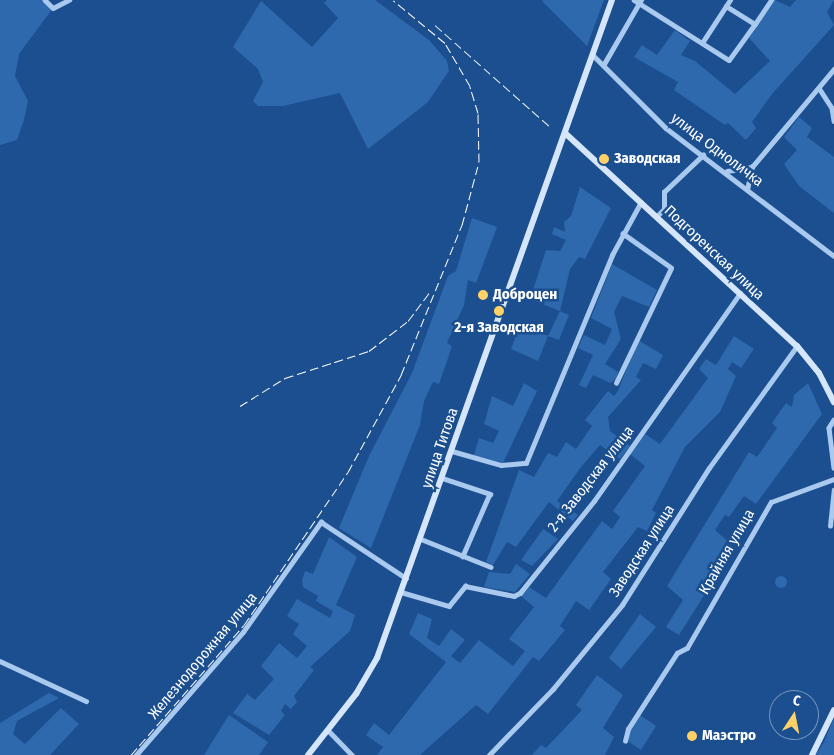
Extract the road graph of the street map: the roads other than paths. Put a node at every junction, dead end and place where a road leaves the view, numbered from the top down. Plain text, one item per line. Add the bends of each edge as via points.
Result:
1 (45, 0) edge
2 (69, 0) edge
3 (612, 0) edge
4 (634, 0) edge
5 (730, 0) edge
6 (771, 0) edge
7 (640, 2) edge
8 (726, 6) junction
9 (755, 24) junction
10 (702, 43) junction
11 (592, 55) junction
12 (604, 64) junction
13 (834, 69) edge
14 (819, 88) junction
15 (833, 108) edge
16 (834, 121) edge
17 (564, 133) junction
18 (703, 155) junction
19 (752, 167) junction
20 (727, 171) junction
21 (747, 190) junction
22 (641, 202) junction
23 (656, 216) junction
24 (623, 234) junction
25 (834, 256) edge
26 (740, 293) junction
27 (797, 346) junction
28 (616, 383) dead end
29 (834, 402) edge
30 (834, 420) edge
31 (452, 451) junction
32 (834, 468) edge
33 (442, 478) junction
34 (834, 479) edge
35 (834, 490) edge
36 (830, 526) dead end
37 (421, 539) junction
38 (463, 556) junction
39 (491, 567) dead end
40 (406, 578) junction
41 (401, 592) junction
42 (0, 660) edge
43 (86, 701) dead end
44 (834, 710) edge
45 (328, 730) junction
46 (625, 741) dead end
47 (136, 755) edge
48 (308, 755) edge
49 (352, 755) edge
50 (489, 755) edge
51 (812, 755) edge

1 - 2 street via 53,8
3 - 11 main road, улица Титова
4 - 7 street
5 - 8 street
6 - 9 street
7 - 10 street
7 - 12 street
8 - 9 street
8 - 10 street
9 - 10 street via 729,60
11 - 12 street, улица Одноличка
11 - 17 main road, улица Титова
12 - 18 street, улица Одноличка via 646,111
13 - 14 street
14 - 15 street
14 - 19 street
15 - 16 street
17 - 22 main road, Подгоренская улица
17 - 31 main road, улица Титова
18 - 20 street, улица Одноличка
18 - 23 street via 664,192 664,209
19 - 20 street
19 - 21 street
20 - 21 street, улица Одноличка
21 - 25 street, улица Одноличка
22 - 23 main road, Подгоренская улица
22 - 24 street
23 - 26 main road, Подгоренская улица
24 - 28 street via 670,268
24 - 31 street via 526,463 501,465
26 - 27 main road, Подгоренская улица
26 - 41 street, 2-я Заводская улица via 594,501 520,592 514,596 464,586 449,606
27 - 29 main road, Подгоренская улица via 819,373
27 - 50 street, Заводская улица via 708,468 622,605 553,689
30 - 32 street via 830,428
31 - 33 main road, улица Титова
33 - 37 main road, улица Титова
33 - 38 street via 490,494
34 - 46 street, Крайняя улица via 771,502 688,647 677,653 628,729
35 - 36 street
37 - 38 street
37 - 40 main road, улица Титова
38 - 39 street
40 - 41 main road, улица Титова
40 - 47 street, Железнодорожная улица via 321,522 243,632
41 - 45 main road, улица Титова via 377,658
42 - 43 street
44 - 51 main road
45 - 48 main road, улица Титова
45 - 49 street

